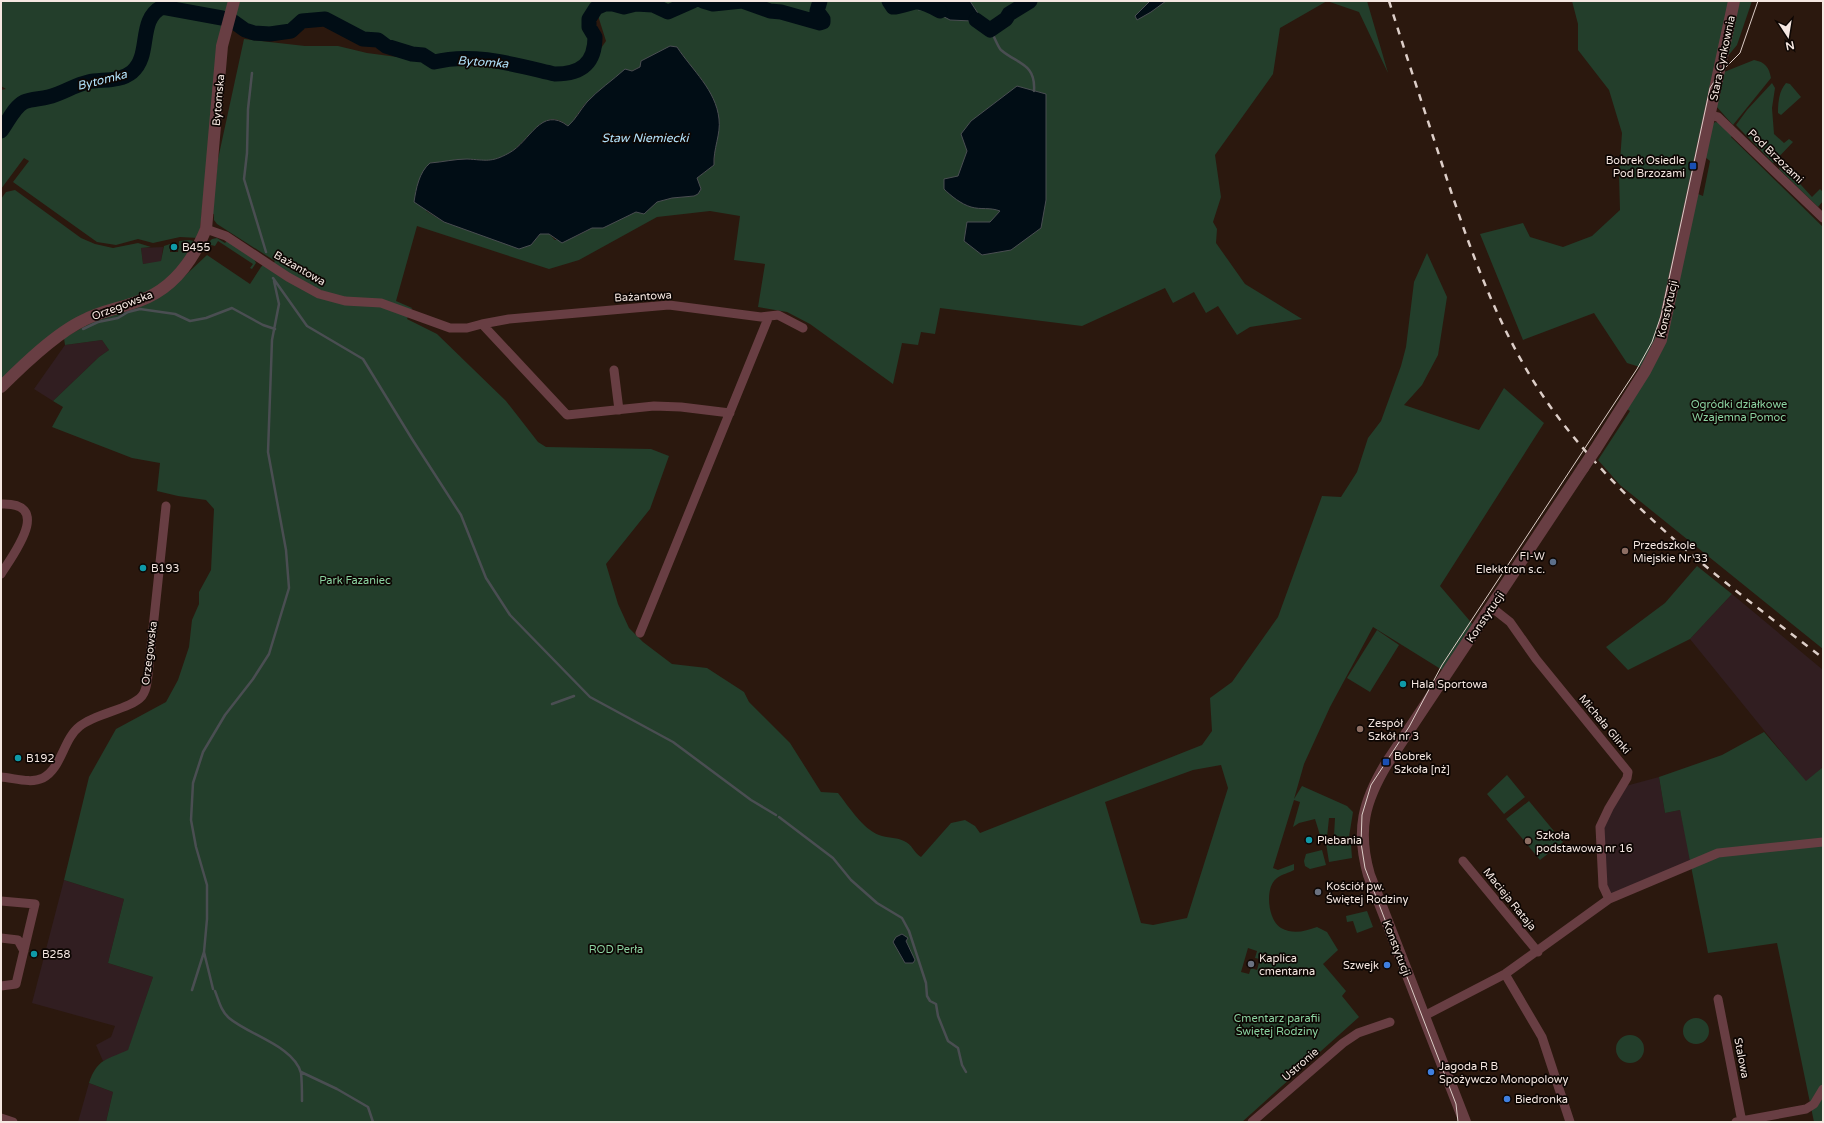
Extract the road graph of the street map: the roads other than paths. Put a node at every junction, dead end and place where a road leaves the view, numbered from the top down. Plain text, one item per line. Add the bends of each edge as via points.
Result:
1 (234, 1) edge
2 (1734, 1) edge
3 (1709, 115) junction
4 (209, 201) joint
5 (1823, 218) edge
6 (206, 229) junction
7 (769, 316) junction
8 (482, 324) junction
9 (803, 328) dead end
10 (614, 370) dead end
11 (1, 387) edge
12 (619, 410) junction
13 (730, 413) junction
14 (1, 504) edge
15 (166, 506) dead end
16 (1, 574) edge
17 (1491, 607) junction
18 (640, 633) dead end
19 (1, 777) edge
20 (1823, 842) edge
21 (1463, 860) dead end
22 (1609, 899) junction
23 (1, 901) edge
24 (1, 938) edge
25 (24, 951) junction
26 (1538, 952) junction
27 (1505, 974) junction
28 (1, 986) edge
29 (1718, 999) dead end
30 (1424, 1016) junction
31 (1390, 1022) dead end
32 (1823, 1089) edge
33 (1, 1118) edge
34 (13, 1122) edge
35 (1252, 1122) edge
36 (1465, 1122) edge
37 (1570, 1122) edge
38 (1740, 1122) edge

1 - 4 street, Bytomska via 222,46
2 - 3 street, Stara Cynkownia
3 - 5 street, Pod Brzozami via 1718,117
3 - 17 street, Konstytucji, bridge via 1661,340 1645,371 1595,450
4 - 6 street, Orzegowska
6 - 8 street, Bażantowa via 226,236 288,277 326,297 381,303 450,328 467,328
6 - 11 street, Orzegowska via 196,252 185,268 160,290 139,301 84,320 68,329
7 - 8 street, Bażantowa via 662,306 536,316
7 - 9 street, Bażantowa via 778,315
7 - 13 street
8 - 12 street via 567,415
10 - 12 street
12 - 13 street via 654,406
13 - 18 street
14 - 16 street via 21,509 28,521 23,541
15 - 19 street, Orzegowska via 148,675 142,696 78,727 50,772 41,779 29,781
17 - 22 street, Michała Glinki via 1510,622 1541,665 1628,772 1600,827 1603,886
17 - 30 street, Konstytucji via 1387,763 1373,786 1364,815 1364,849 1369,875
20 - 22 street via 1718,853
21 - 26 street, Macieja Rataja
22 - 26 street via 1588,912
23 - 25 street via 35,904
24 - 25 street via 18,940
25 - 28 street via 16,984
26 - 27 street
27 - 30 street
27 - 37 street via 1542,1037
29 - 38 street, Stalowa
30 - 36 street, Konstytucji
31 - 35 street, Ustronie via 1358,1033 1347,1040
32 - 38 street via 1814,1104 1806,1109
33 - 34 street

